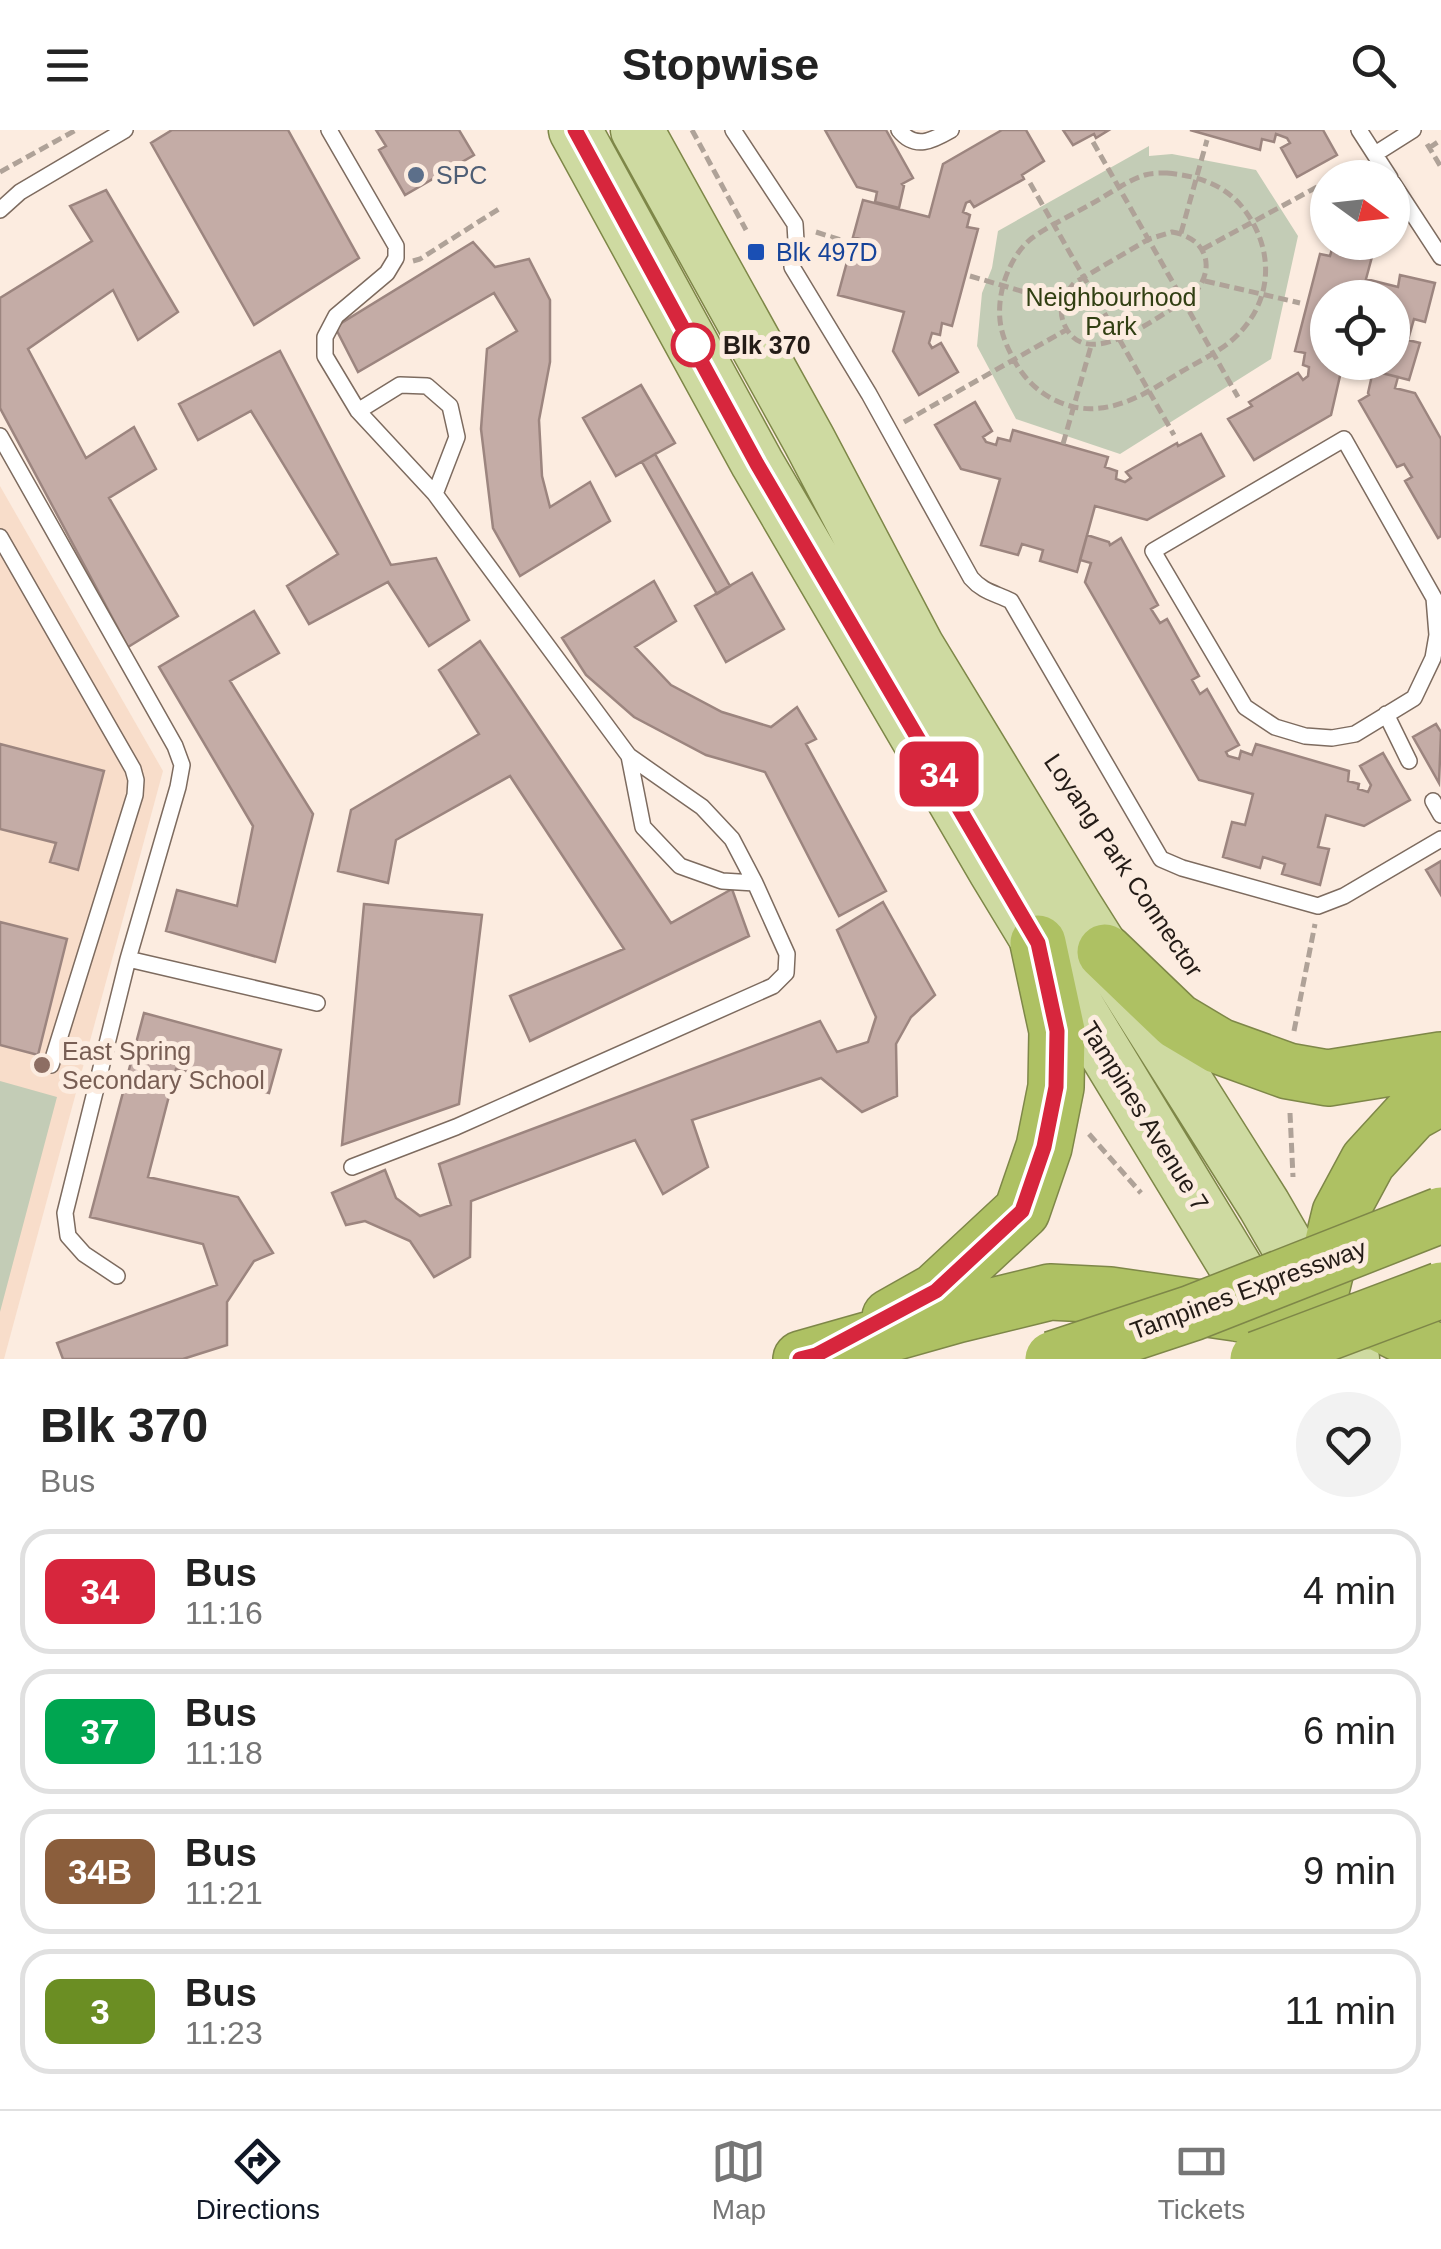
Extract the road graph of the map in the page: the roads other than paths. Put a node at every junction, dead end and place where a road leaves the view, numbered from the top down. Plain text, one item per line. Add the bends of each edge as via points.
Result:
1 (126, 130) edge
2 (328, 130) edge
3 (575, 130) edge
4 (637, 130) edge
5 (733, 130) edge
6 (898, 130) edge
7 (951, 130) edge
8 (1359, 130) edge
9 (1418, 135) edge
10 (1375, 154) junction
11 (1379, 160) edge
12 (0, 210) edge
13 (1410, 210) edge
14 (1441, 258) edge
15 (358, 411) junction
16 (0, 436) edge
17 (434, 494) junction
18 (0, 537) edge
19 (1386, 714) junction
20 (629, 756) junction
21 (1409, 760) dead end
22 (1441, 839) edge
23 (756, 883) junction
24 (1038, 943) junction
25 (1105, 952) junction
26 (128, 959) junction
27 (317, 1004) dead end
28 (1441, 1060) edge
29 (50, 1065) dead end
30 (1441, 1097) edge
31 (352, 1167) dead end
32 (1441, 1215) edge
33 (117, 1276) dead end
34 (1441, 1290) edge
35 (1335, 1326) edge
36 (1273, 1348) edge
37 (1441, 1351) edge
38 (808, 1357) edge
39 (1053, 1359) edge

1 - 12 lane
2 - 15 lane via 396,246 387,273 336,316 325,336 326,356
3 - 24 main road, Tampines Avenue 7 via 757,464
4 - 25 main road via 918,646
5 - 22 lane via 794,224 792,267 971,578 1011,601 1162,859 1318,906
6 - 7 lane via 917,142
8 - 10 lane
9 - 10 lane
10 - 11 lane
13 - 14 lane
15 - 17 lane
15 - 17 lane via 400,385 428,386 450,406 457,437
16 - 26 lane via 182,766
17 - 20 lane
18 - 29 lane via 136,780
19 - 19 lane via 1355,734 1332,738 1275,727 1244,707 1153,552 1344,439 1434,598 1433,658 1414,698
19 - 21 lane
20 - 23 lane via 702,807 732,839
20 - 23 lane via 644,827 680,866 722,881
23 - 31 lane via 787,954 786,973 773,986
24 - 36 main road, Tampines Avenue 7
24 - 38 highway via 1057,1031 1056,1087 1022,1211 936,1291
25 - 28 highway via 1178,1022 1219,1046 1328,1078
25 - 35 main road
26 - 27 lane
26 - 33 lane via 65,1213 68,1236
30 - 35 highway via 1412,1113 1368,1160 1340,1213
32 - 39 highway, Tampines Expressway, bridge via 1192,1313
34 - 36 highway, bridge
35 - 36 highway
35 - 37 highway via 1377,1322
36 - 38 highway via 1236,1313 1050,1292

